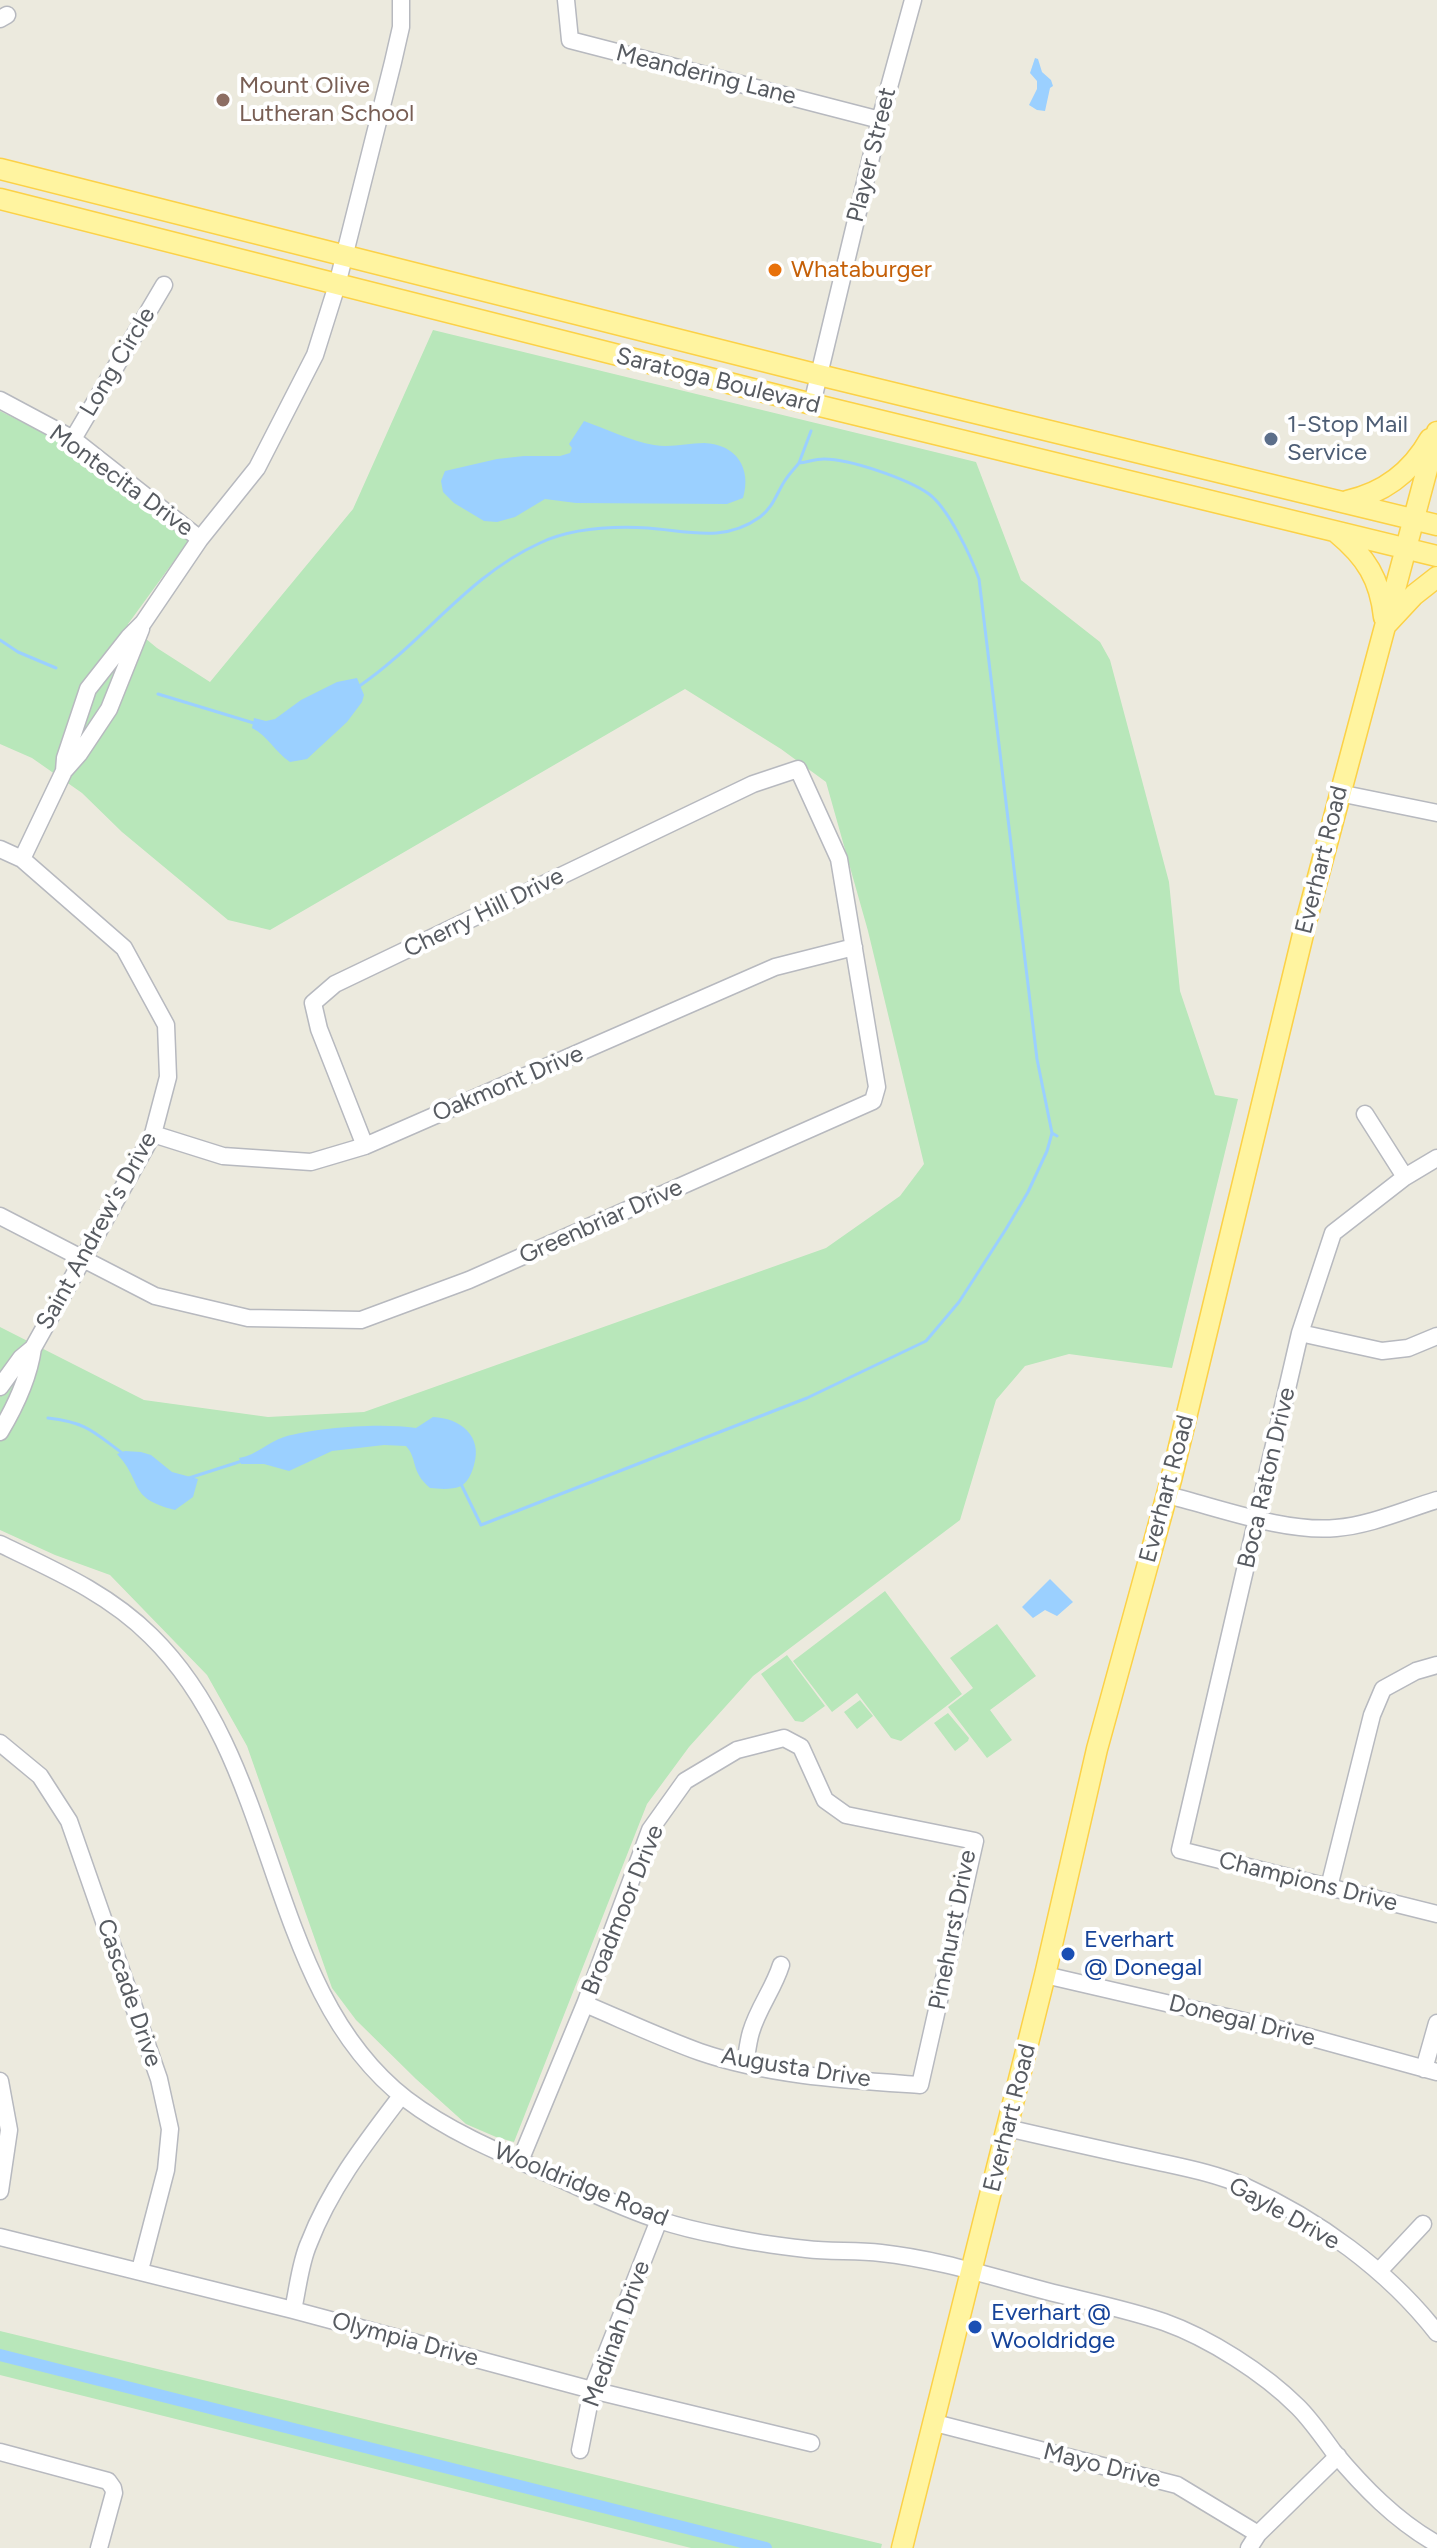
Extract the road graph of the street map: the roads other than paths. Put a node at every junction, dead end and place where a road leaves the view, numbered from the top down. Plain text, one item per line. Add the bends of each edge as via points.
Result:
1 (401, 0) edge
2 (566, 0) edge
3 (913, 0) edge
4 (880, 120) junction
5 (0, 169) edge
6 (0, 199) edge
7 (345, 254) junction
8 (164, 285) dead end
9 (337, 285) junction
10 (819, 375) junction
11 (0, 400) edge
12 (812, 404) junction
13 (1437, 424) edge
14 (1437, 432) edge
15 (73, 439) junction
16 (1343, 502) junction
17 (1415, 520) junction
18 (1437, 525) edge
19 (1334, 531) junction
20 (200, 539) junction
21 (1406, 548) junction
22 (1437, 556) edge
23 (1437, 577) edge
24 (143, 623) junction
25 (1384, 626) junction
26 (798, 769) joint
27 (64, 771) junction
28 (1339, 793) junction
29 (1437, 813) edge
30 (0, 849) edge
31 (22, 859) junction
32 (854, 947) junction
33 (1365, 1114) dead end
34 (153, 1134) junction
35 (365, 1146) junction
36 (1437, 1158) edge
37 (1405, 1177) junction
38 (0, 1216) edge
39 (82, 1260) junction
40 (1300, 1333) junction
41 (1437, 1336) edge
42 (33, 1348) junction
43 (0, 1387) edge
44 (0, 1432) edge
45 (1167, 1495) junction
46 (1437, 1500) edge
47 (1258, 1518) junction
48 (0, 1544) edge
49 (1437, 1665) edge
50 (0, 1743) edge
51 (801, 1747) joint
52 (1180, 1850) joint
53 (1329, 1887) junction
54 (1437, 1914) edge
55 (781, 1965) dead end
56 (1045, 1975) junction
57 (585, 2004) junction
58 (1437, 2023) edge
59 (745, 2064) junction
60 (1430, 2071) edge
61 (0, 2081) edge
62 (920, 2085) joint
63 (401, 2096) junction
64 (1007, 2128) junction
65 (520, 2161) junction
66 (0, 2191) edge
67 (659, 2220) junction
68 (1423, 2224) dead end
69 (0, 2237) edge
70 (140, 2270) junction
71 (1379, 2271) junction
72 (972, 2272) junction
73 (293, 2310) junction
74 (1437, 2333) edge
75 (592, 2390) junction
76 (935, 2423) junction
77 (811, 2443) dead end
78 (580, 2450) dead end
79 (0, 2452) edge
80 (1338, 2456) junction
81 (1254, 2541) edge
82 (1437, 2544) edge
83 (99, 2548) edge
84 (902, 2548) edge

1 - 7 street via 401,27
2 - 4 street, Meandering Lane via 570,40
3 - 4 street, Player Street
4 - 10 street, Player Street
5 - 7 main road, Saratoga Boulevard
6 - 9 main road, Saratoga Boulevard
7 - 9 street
7 - 10 main road, Saratoga Boulevard
8 - 15 street, Long Circle
9 - 12 main road, Saratoga Boulevard
9 - 20 street via 315,355 257,468
10 - 12 street, Player Street
10 - 16 main road, Saratoga Boulevard
11 - 15 street, Montecita Drive
12 - 19 main road, Saratoga Boulevard
13 - 16 main road via 1429,442 1392,483
14 - 17 main road, Everhart Road
15 - 20 street, Montecita Drive
16 - 17 main road, Saratoga Boulevard
17 - 18 main road, Saratoga Boulevard
17 - 21 main road, Everhart Road
19 - 21 main road, Saratoga Boulevard
19 - 25 main road via 1370,569 1380,591
20 - 24 street
21 - 22 main road, Saratoga Boulevard
21 - 25 main road, Everhart Road
23 - 25 main road
24 - 27 street via 109,709
24 - 27 street via 88,689
25 - 28 main road, Everhart Road
26 - 32 street, Greenbriar Drive via 839,859
26 - 35 street, Cherry Hill Drive via 753,784 335,984 313,1003
27 - 31 street
28 - 29 street
28 - 45 main road, Everhart Road
30 - 31 street, Saint Andrew's Drive
31 - 34 street, Saint Andrew's Drive via 124,948 166,1025 168,1077
32 - 35 street, Oakmont Drive via 775,967
32 - 39 street, Greenbriar Drive via 877,1087 873,1101 469,1280 361,1320 248,1318 155,1296
33 - 37 street
34 - 35 street, Oakmont Drive via 223,1156 311,1162
34 - 39 street, Saint Andrew's Drive
36 - 37 street, Boca Raton Drive
37 - 40 street, Boca Raton Drive via 1333,1233
38 - 39 street, Greenbriar Drive
39 - 42 street, Saint Andrew's Drive
40 - 41 street via 1382,1351
40 - 47 street, Boca Raton Drive
42 - 43 street, Saint Andrew's Drive
42 - 44 street, Saint Andrew's Drive
45 - 47 street
45 - 56 main road, Everhart Road via 1097,1749
46 - 47 street via 1336,1528
47 - 52 street, Boca Raton Drive
48 - 63 street, Wooldridge Road via 122,1609 180,1668 238,1770 320,1990 361,2055
49 - 53 street via 1383,1689
50 - 70 street, Cascade Drive via 40,1776 69,1821 159,2079 170,2129 166,2170
51 - 57 street, Broadmoor Drive via 784,1738 737,1750 685,1781 650,1830
51 - 62 street, Pinehurst Drive via 825,1800 846,1815 975,1841
52 - 53 street, Champions Drive
53 - 54 street, Champions Drive
55 - 59 street via 750,2033
56 - 60 street, Donegal Drive via 1287,2031
56 - 64 main road, Everhart Road
57 - 59 street, Augusta Drive via 701,2052
57 - 65 street, Broadmoor Drive
58 - 60 street
59 - 62 street, Augusta Drive
61 - 66 street via 9,2130
63 - 65 street, Wooldridge Road via 478,2143
63 - 73 street via 326,2203 307,2246
64 - 71 street, Gayle Drive via 1243,2186 1311,2223
64 - 72 main road, Everhart Road
65 - 67 street, Wooldridge Road
67 - 72 street, Wooldridge Road via 725,2237 881,2253
67 - 75 street, Medinah Drive
68 - 71 street
69 - 70 street, Olympia Drive
70 - 73 street, Olympia Drive
71 - 74 street, Gayle Drive
72 - 76 main road, Everhart Road
72 - 80 street, Wooldridge Road via 1164,2322 1210,2342 1298,2407
73 - 75 street, Olympia Drive
75 - 77 street, Olympia Drive
75 - 78 street, Medinah Drive
76 - 81 street, Mayo Drive via 1177,2485
76 - 84 main road, Everhart Road
79 - 83 street via 108,2481 113,2488
80 - 81 street
80 - 82 street, Wooldridge Road via 1377,2500

